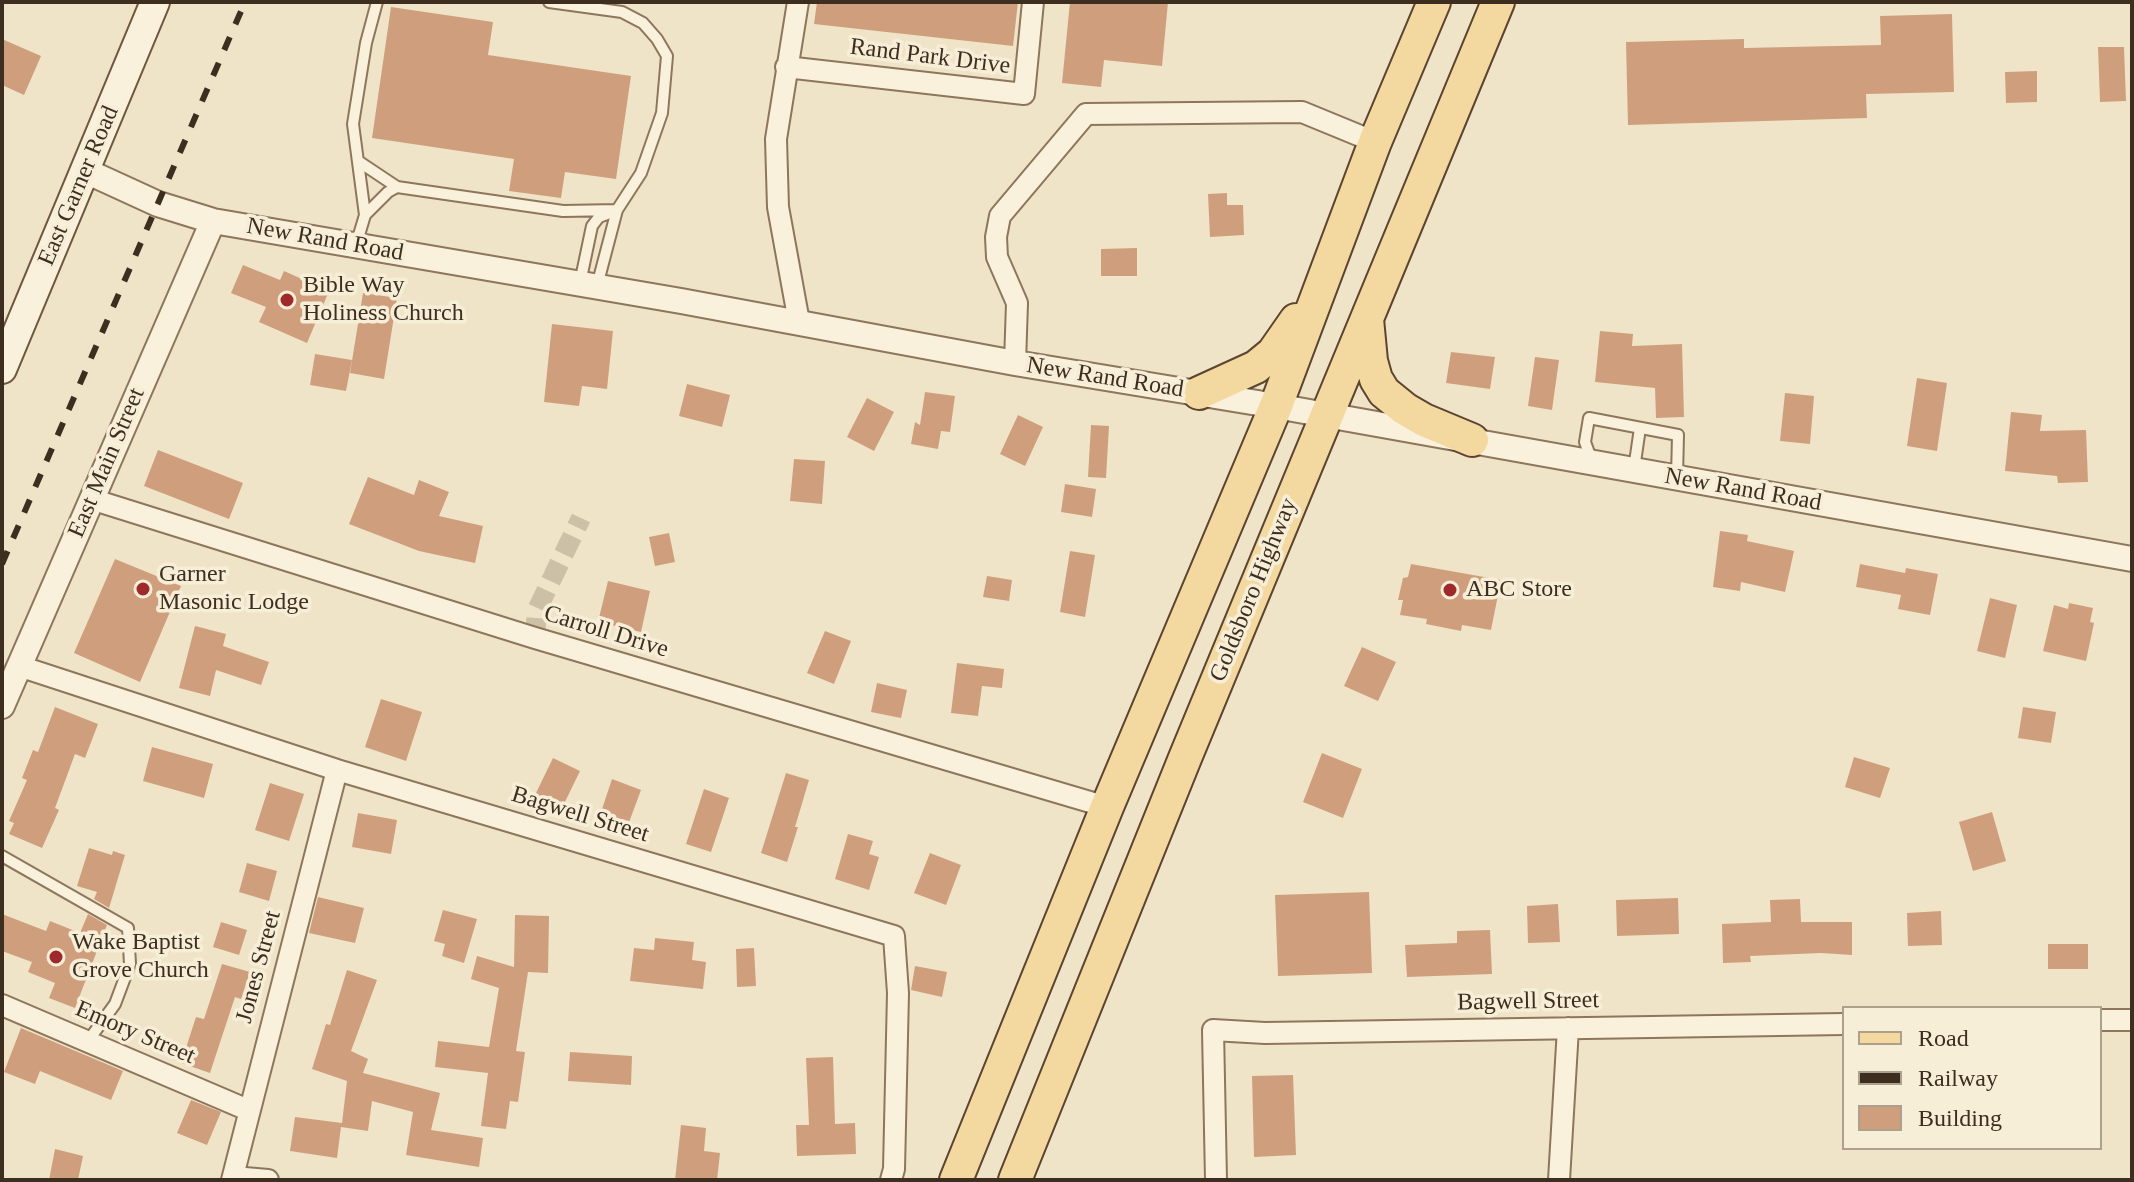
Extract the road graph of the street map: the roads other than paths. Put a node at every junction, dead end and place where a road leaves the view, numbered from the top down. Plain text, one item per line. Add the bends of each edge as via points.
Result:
1 (155, 2) edge
2 (377, 2) edge
3 (549, 2) edge
4 (798, 2) edge
5 (1033, 2) edge
6 (1434, 2) edge
7 (1498, 2) edge
8 (786, 67) junction
9 (1375, 142) junction
10 (358, 161) junction
11 (86, 171) junction
12 (397, 187) junction
13 (617, 210) junction
14 (365, 215) junction
15 (213, 221) junction
16 (356, 245) junction
17 (1323, 281) junction
18 (588, 285) junction
19 (1366, 318) junction
20 (799, 322) junction
21 (1015, 363) junction
22 (2, 369) edge
23 (1199, 393) junction
24 (1276, 406) junction
25 (1326, 416) junction
26 (1640, 428) junction
27 (1472, 440) junction
28 (1587, 462) junction
29 (1634, 471) junction
30 (1677, 478) junction
31 (91, 499) junction
32 (2132, 559) edge
33 (19, 666) junction
34 (2, 706) edge
35 (337, 770) junction
36 (1107, 807) junction
37 (2, 856) edge
38 (2, 1005) edge
39 (2102, 1020) edge
40 (2132, 1020) edge
41 (1842, 1024) edge
42 (1568, 1028) junction
43 (88, 1041) junction
44 (248, 1110) junction
45 (233, 1178) edge
46 (268, 1180) edge
47 (891, 1180) edge
48 (956, 1180) edge
49 (1015, 1180) edge
50 (1216, 1180) edge
51 (1559, 1180) edge

1 - 11 main road, East Garner Road
2 - 10 lane via 353,124
3 - 13 lane via 622,12 643,23 667,56 662,113 641,173
4 - 8 street
5 - 8 street, Rand Park Drive via 1024,94
6 - 9 main road, Goldsboro Highway
7 - 19 main road, Goldsboro Highway
8 - 20 street via 776,139 778,207
9 - 17 main road, Goldsboro Highway
9 - 21 street via 1302,112 1086,114 1000,216 997,257 1017,303
10 - 12 lane
10 - 14 lane
11 - 15 street, New Rand Road via 158,204
11 - 22 main road, East Garner Road
12 - 13 lane via 563,211
12 - 14 lane
13 - 18 lane
13 - 18 lane via 592,226
14 - 16 lane
15 - 16 street, New Rand Road
15 - 31 street, East Main Street
16 - 18 street, New Rand Road
17 - 23 main road via 1273,353 1245,374
17 - 24 main road, Goldsboro Highway
18 - 20 street, New Rand Road
19 - 25 main road, Goldsboro Highway
19 - 27 main road via 1371,361 1384,392 1414,415
20 - 21 street, New Rand Road
21 - 23 street, New Rand Road
23 - 24 street, New Rand Road
24 - 25 street, New Rand Road
24 - 36 main road, Goldsboro Highway
25 - 27 street, New Rand Road
25 - 49 main road, Goldsboro Highway
26 - 28 lane via 1589,418
26 - 29 lane
26 - 30 lane via 1678,435
27 - 28 street, New Rand Road
28 - 29 street, New Rand Road
29 - 30 street, New Rand Road
30 - 32 street, New Rand Road
31 - 33 street, East Main Street
31 - 36 street, Carroll Drive via 535,638
33 - 34 street, East Main Street
33 - 35 street, Bagwell Street
35 - 44 street, Jones Street
35 - 47 street, Bagwell Street via 894,936 898,993
36 - 48 main road, Goldsboro Highway
37 - 43 lane via 128,928 130,964 115,1004
38 - 43 street, Emory Street
39 - 40 street
41 - 42 street, Bagwell Street
42 - 50 street, Bagwell Street via 1213,1030
42 - 51 street
43 - 44 street, Emory Street
44 - 45 street, Jones Street
45 - 46 street

